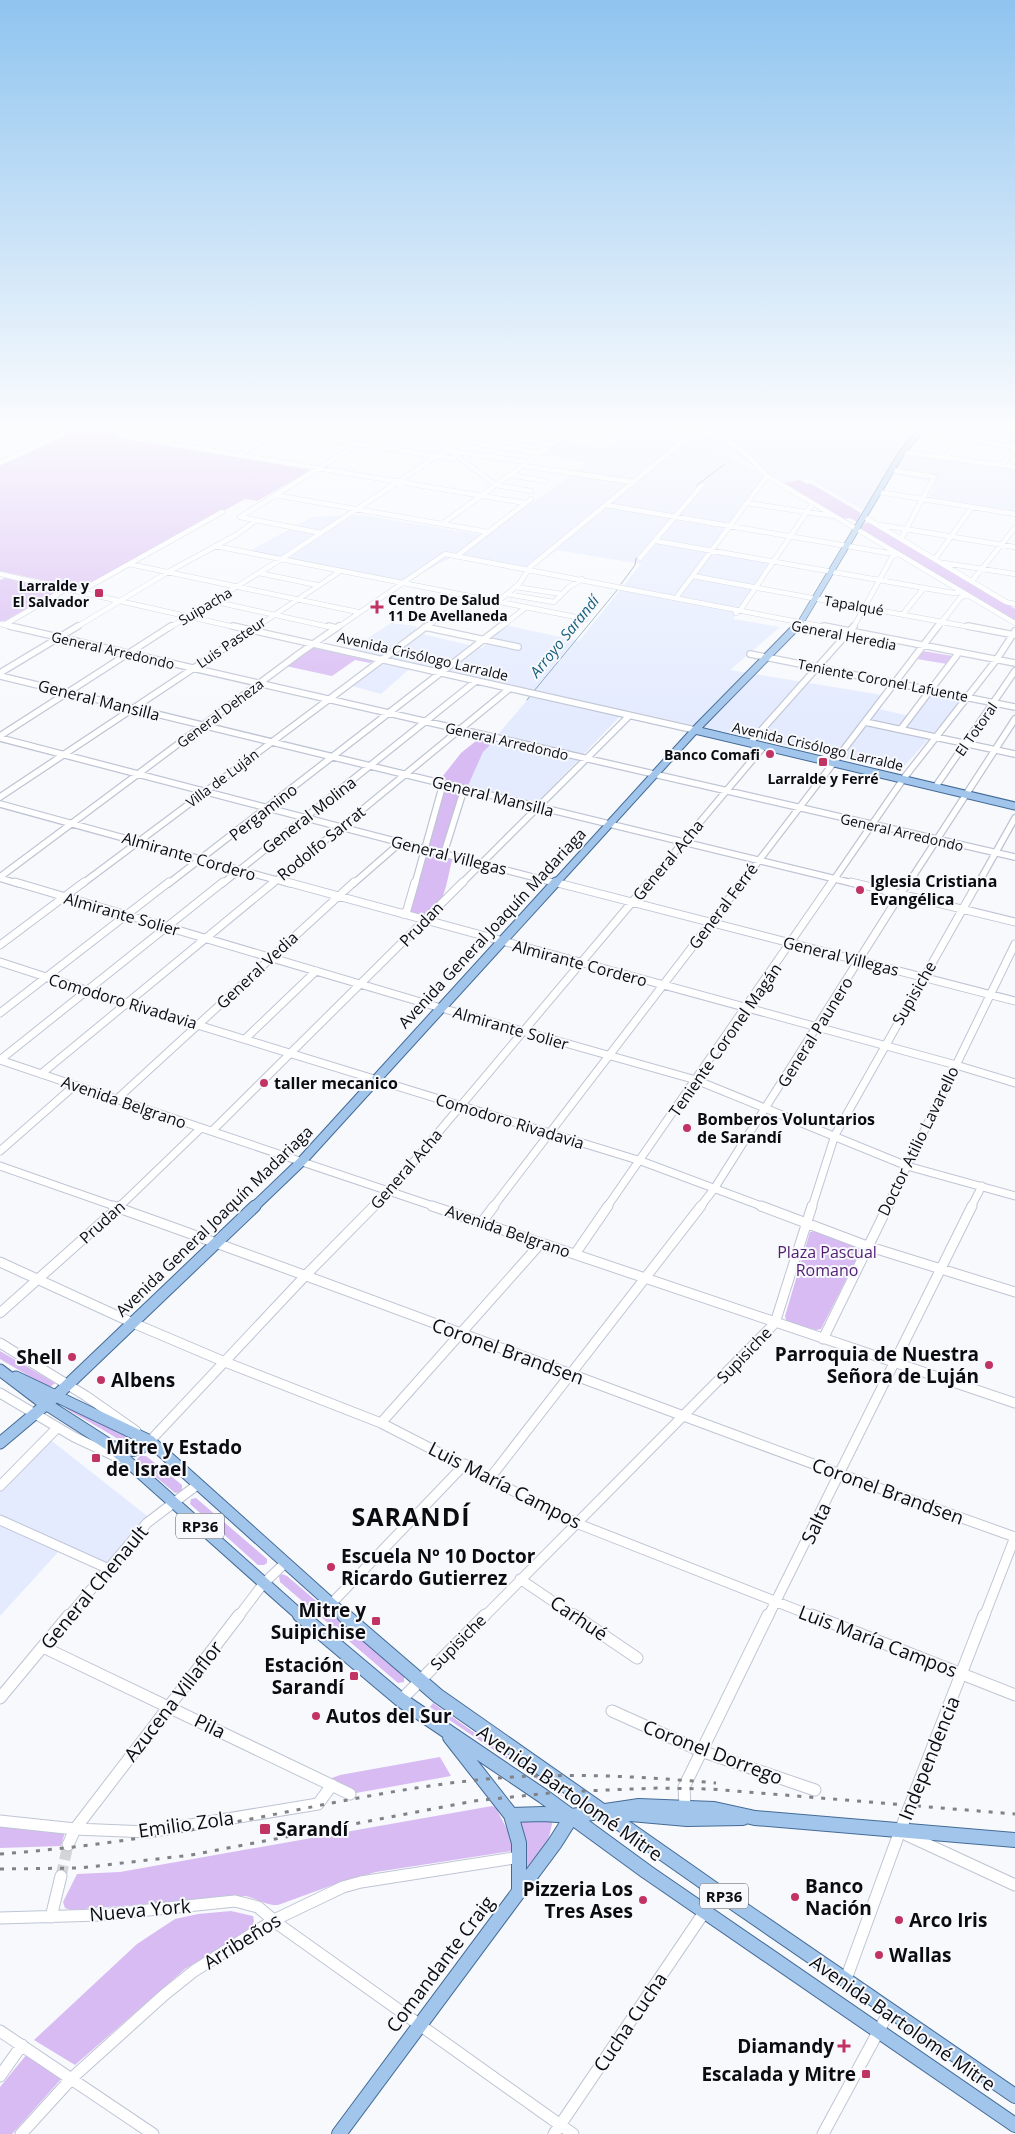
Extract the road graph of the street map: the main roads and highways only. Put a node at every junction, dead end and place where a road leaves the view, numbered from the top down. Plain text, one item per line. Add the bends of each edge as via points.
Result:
1 (860, 525) edge
2 (695, 730) junction
3 (1015, 806) edge
4 (609, 824) joint
5 (556, 882) joint
6 (0, 1370) edge
7 (56, 1396) junction
8 (47, 1404) junction
9 (150, 1441) junction
10 (0, 1443) edge
11 (108, 1444) junction
12 (126, 1461) joint
13 (446, 1731) junction
14 (604, 1812) junction
15 (511, 1815) junction
16 (572, 1816) junction
17 (754, 1818) junction
18 (1015, 1840) edge
19 (519, 1892) junction
20 (1015, 2096) edge
21 (1015, 2125) edge
22 (339, 2134) edge

1 - 2 main road, Avenida General Joaquín Madariaga via 799,624
2 - 3 main road, Avenida Crisólogo Larralde
2 - 4 main road, Avenida General Joaquín Madariaga
4 - 5 main road, Avenida General Joaquín Madariaga
5 - 7 main road, Avenida General Joaquín Madariaga via 301,1162
6 - 7 main road, Avenida Bartolomé Mitre / RP36
6 - 8 main road, Avenida Bartolomé Mitre / RP36
7 - 8 main road, Avenida General Joaquín Madariaga
7 - 9 main road, Avenida Bartolomé Mitre / RP36
8 - 10 main road, Avenida General Joaquín Madariaga
8 - 11 main road, Avenida Bartolomé Mitre / RP36
9 - 11 main road via 131,1453
9 - 14 main road, Avenida Bartolomé Mitre / RP36 via 420,1681
11 - 12 main road, Avenida Bartolomé Mitre / RP36
12 - 13 main road, Avenida Bartolomé Mitre / RP36 via 263,1584 400,1700
13 - 15 main road
13 - 16 main road, Avenida Bartolomé Mitre / RP36
14 - 16 main road
14 - 17 main road via 696,1819
14 - 17 main road via 639,1806 685,1807 714,1809
14 - 20 main road, Avenida Bartolomé Mitre / RP36
15 - 16 main road
15 - 19 main road via 516,1824 520,1857
16 - 19 main road, Comandante Craig
16 - 21 main road, Avenida Bartolomé Mitre / RP36 via 647,1872
17 - 18 main road
19 - 22 main road, Comandante Craig

